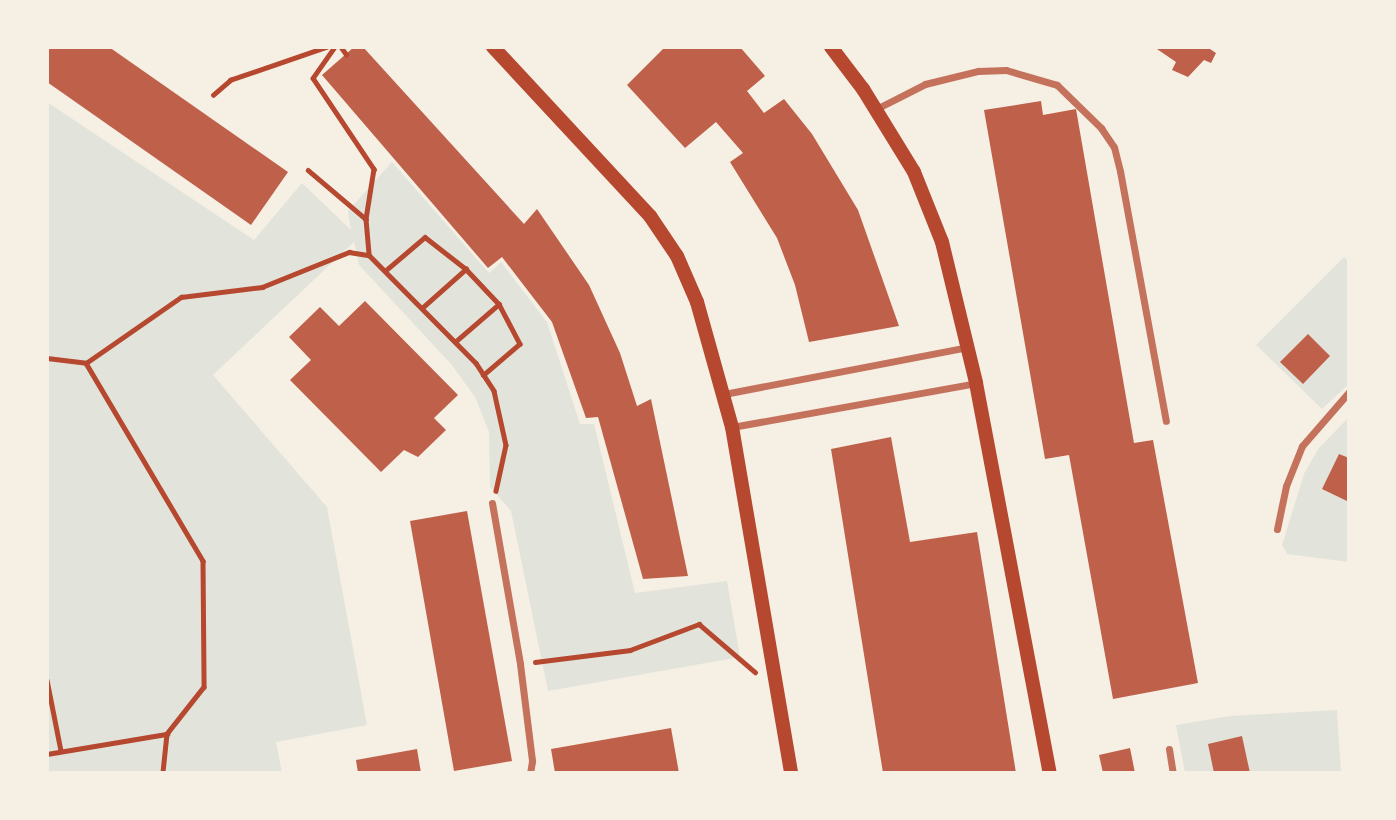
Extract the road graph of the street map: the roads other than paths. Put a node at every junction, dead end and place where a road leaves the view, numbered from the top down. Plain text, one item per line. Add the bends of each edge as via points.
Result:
1 (492, 47) edge
2 (831, 47) edge
3 (876, 110) junction
4 (968, 347) junction
5 (976, 383) junction
6 (1349, 392) edge
7 (724, 394) junction
8 (1166, 421) dead end
9 (732, 427) junction
10 (492, 503) road end
11 (1277, 529) dead end
12 (1168, 749) dead end
13 (530, 773) edge
14 (791, 773) edge
15 (1049, 773) edge
16 (1174, 773) edge

1 - 7 main road via 650,216 677,256 697,302
2 - 3 main road
3 - 4 main road via 914,172 942,242
3 - 8 street via 925,83 1006,70 1057,85 1101,128 1114,147 1120,171
4 - 5 main road
4 - 7 street
5 - 9 street
5 - 15 main road
6 - 11 street via 1311,430 1298,453
7 - 9 main road
9 - 14 main road
10 - 13 street via 520,664
12 - 16 street

